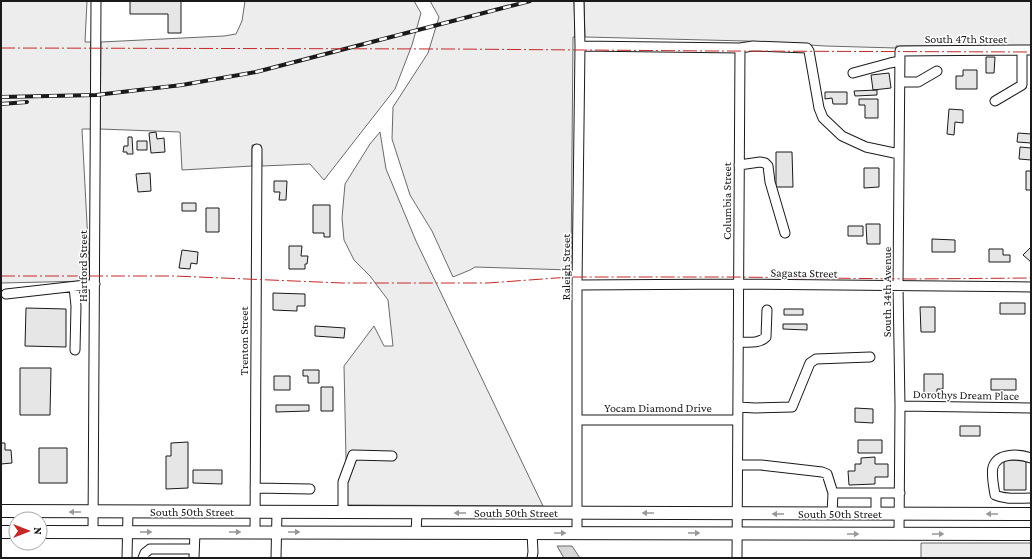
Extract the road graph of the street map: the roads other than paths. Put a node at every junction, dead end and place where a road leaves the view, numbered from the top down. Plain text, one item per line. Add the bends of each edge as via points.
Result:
1 (96, 1) edge
2 (579, 1) edge
3 (580, 46) junction
4 (740, 48) junction
5 (1026, 50) edge
6 (900, 51) joint
7 (900, 61) junction
8 (937, 71) dead end
9 (853, 73) dead end
10 (900, 82) junction
11 (1026, 85) edge
12 (995, 100) dead end
13 (257, 149) dead end
14 (900, 154) junction
15 (739, 165) junction
16 (785, 233) dead end
17 (95, 284) junction
18 (739, 284) junction
19 (577, 285) junction
20 (74, 286) junction
21 (898, 286) junction
22 (1031, 287) edge
23 (6, 294) dead end
24 (767, 310) dead end
25 (738, 342) junction
26 (75, 350) dead end
27 (870, 357) dead end
28 (900, 406) junction
29 (738, 407) junction
30 (1031, 408) edge
31 (578, 420) junction
32 (737, 420) junction
33 (392, 456) dead end
34 (1031, 458) edge
35 (738, 465) junction
36 (256, 488) junction
37 (310, 489) dead end
38 (833, 493) junction
39 (876, 493) junction
40 (900, 493) junction
41 (1031, 498) edge
42 (1, 511) edge
43 (93, 512) junction
44 (128, 512) junction
45 (255, 512) junction
46 (277, 512) junction
47 (343, 512) junction
48 (416, 513) junction
49 (578, 513) junction
50 (738, 514) junction
51 (832, 514) junction
52 (876, 514) junction
53 (899, 514) junction
54 (1031, 514) edge
55 (48, 532) edge
56 (93, 532) junction
57 (127, 532) junction
58 (194, 532) junction
59 (255, 532) junction
60 (276, 532) junction
61 (416, 533) junction
62 (532, 533) junction
63 (577, 533) junction
64 (738, 534) junction
65 (899, 534) junction
66 (1031, 534) edge
67 (194, 554) edge
68 (127, 558) edge
69 (143, 558) edge
70 (276, 558) edge
71 (532, 558) edge
72 (738, 558) edge

1 - 17 street, Hartford Street
2 - 3 street, Raleigh Street
3 - 4 street
3 - 19 street, Raleigh Street
4 - 14 street via 807,48 819,108 824,118 842,136 866,147
4 - 15 street, Columbia Street
5 - 6 street, South 47th Street
5 - 11 street
6 - 7 street, South 34th Avenue
7 - 9 street
7 - 10 street, South 34th Avenue
8 - 10 street via 918,82
10 - 14 street, South 34th Avenue
11 - 12 street
13 - 36 street, Trenton Street
14 - 21 street, South 34th Avenue
15 - 16 street via 760,162 768,166
15 - 18 street, Columbia Street
17 - 20 street
17 - 43 street, Hartford Street
18 - 19 street, Sagasta Street
18 - 21 street, Sagasta Street
18 - 25 street, Columbia Street
19 - 31 street, Raleigh Street
20 - 23 street
20 - 26 street
21 - 22 street, Sagasta Street
21 - 28 street, South 34th Avenue
24 - 25 street via 766,337 752,342
25 - 29 street, Columbia Street
27 - 29 street via 816,359 810,363 792,407
28 - 30 street, Dorothys Dream Place
28 - 40 street, South 34th Avenue
29 - 32 street, Columbia Street
31 - 32 street, Yocam Diamond Drive
31 - 49 street, Raleigh Street
32 - 35 street, Columbia Street
33 - 47 street via 353,455 343,482
34 - 41 street via 998,458 992,468 995,495 1001,498
35 - 38 street via 822,472 827,474
35 - 50 street, Columbia Street
36 - 37 street
36 - 45 street, Trenton Street
38 - 39 street
38 - 51 street
39 - 40 street
39 - 52 street
40 - 53 street, South 34th Avenue
43 -> 42 main road, South 50th Street
43 - 44 main road, South 50th Street
43 - 56 street, Hartford Street
44 - 45 main road, South 50th Street
44 - 57 street
45 - 46 main road, South 50th Street
45 - 59 street, Trenton Street
46 - 47 main road, South 50th Street
46 - 60 street
47 - 48 main road, South 50th Street
49 -> 48 main road, South 50th Street
48 - 61 street
50 -> 49 main road, South 50th Street
49 - 63 street, Raleigh Street
51 -> 50 main road, South 50th Street
50 - 64 street, Columbia Street
51 - 52 main road, South 50th Street
52 - 53 main road, South 50th Street
54 -> 53 main road, South 50th Street
53 - 65 street, South 34th Avenue
55 - 56 main road, South 50th Street
56 - 57 main road, South 50th Street
57 -> 58 main road, South 50th Street
57 - 68 street
58 -> 59 main road, South 50th Street
58 - 67 street
59 - 60 main road, South 50th Street
60 -> 61 main road, South 50th Street
60 - 70 street
61 - 62 main road, South 50th Street
62 -> 63 main road, South 50th Street
62 - 71 street
63 -> 64 main road, South 50th Street
64 -> 65 main road, South 50th Street
64 - 72 street, Columbia Street
65 -> 66 main road, South 50th Street
67 - 69 street via 150,549

